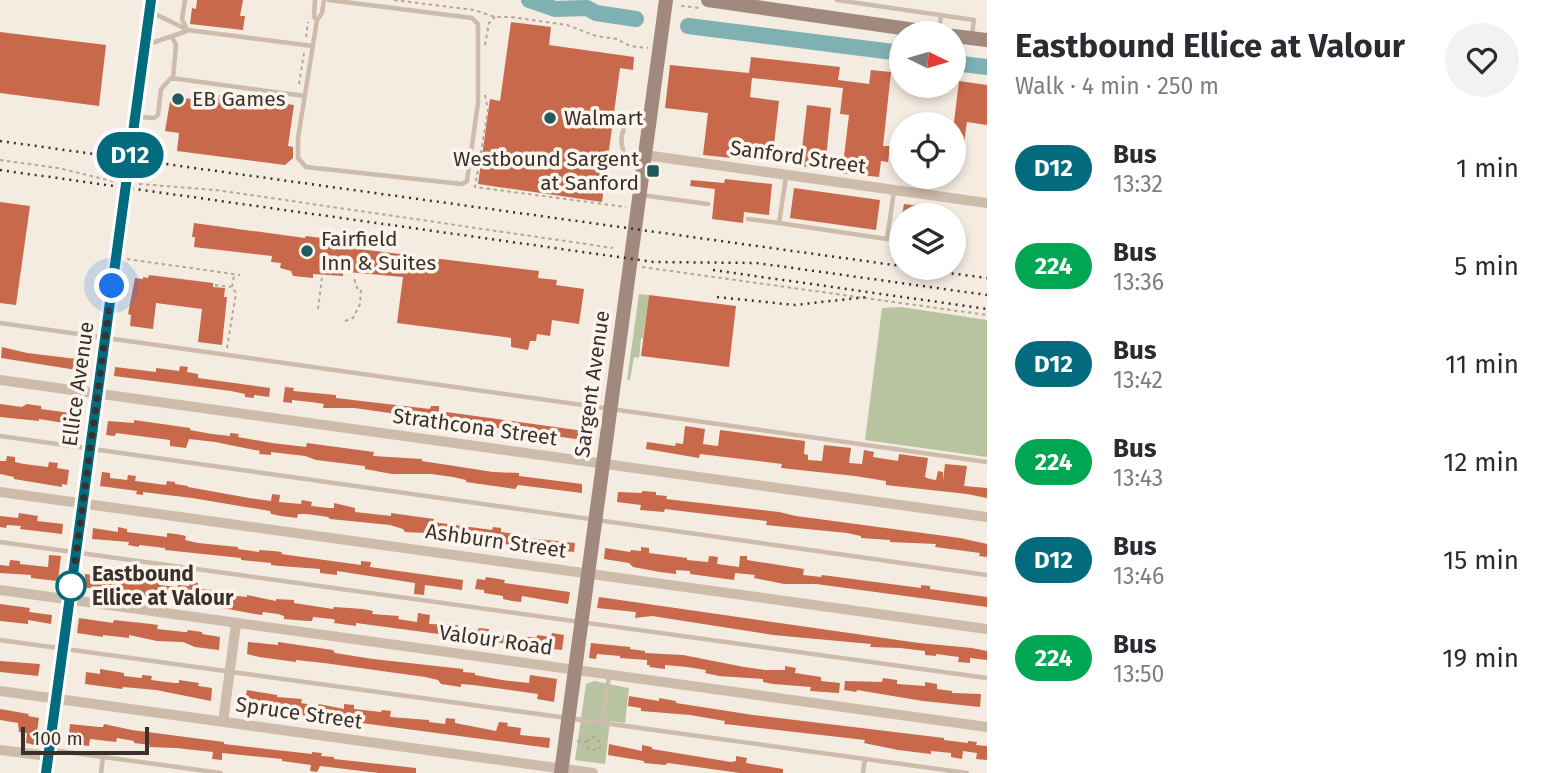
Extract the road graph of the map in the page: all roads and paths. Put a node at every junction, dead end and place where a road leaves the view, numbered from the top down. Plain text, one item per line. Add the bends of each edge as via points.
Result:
1 (185, 0) edge
2 (315, 0) edge
3 (326, 0) edge
4 (394, 0) edge
5 (666, 0) edge
6 (708, 0) edge
7 (837, 0) edge
8 (150, 6) edge
9 (941, 15) junction
10 (495, 17) junction
11 (317, 20) junction
12 (940, 21) edge
13 (489, 23) dead end
14 (889, 25) edge
15 (188, 30) junction
16 (172, 37) junction
17 (966, 37) edge
18 (972, 38) junction
19 (987, 40) edge
20 (145, 45) junction
21 (313, 46) junction
22 (659, 50) junction
23 (173, 79) junction
24 (305, 96) junction
25 (651, 115) junction
26 (135, 117) junction
27 (645, 155) junction
28 (0, 160) edge
29 (643, 172) junction
30 (786, 175) junction
31 (476, 179) dead end
32 (127, 183) junction
33 (894, 190) junction
34 (640, 195) junction
35 (987, 203) edge
36 (708, 204) dead end
37 (626, 207) dead end
38 (748, 219) dead end
39 (779, 223) junction
40 (887, 239) joint
41 (612, 248) dead end
42 (127, 259) dead end
43 (630, 265) junction
44 (234, 275) junction
45 (240, 275) dead end
46 (321, 278) dead end
47 (354, 278) dead end
48 (215, 285) dead end
49 (232, 287) junction
50 (318, 309) dead end
51 (987, 316) edge
52 (345, 321) dead end
53 (0, 323) edge
54 (105, 337) junction
55 (228, 348) dead end
56 (0, 380) edge
57 (97, 393) junction
58 (610, 408) junction
59 (0, 436) edge
60 (90, 449) junction
61 (987, 461) edge
62 (602, 464) junction
63 (0, 492) edge
64 (83, 503) junction
65 (987, 517) edge
66 (596, 519) junction
67 (0, 542) edge
68 (76, 553) junction
69 (589, 573) junction
70 (987, 575) edge
71 (0, 590) edge
72 (69, 599) junction
73 (582, 622) junction
74 (236, 624) junction
75 (987, 629) edge
76 (0, 640) edge
77 (63, 648) junction
78 (575, 670) junction
79 (230, 672) junction
80 (609, 675) junction
81 (987, 678) edge
82 (0, 691) edge
83 (56, 698) junction
84 (569, 718) junction
85 (223, 722) junction
86 (602, 723) junction
87 (987, 727) edge
88 (576, 741) dead end
89 (587, 742) junction
90 (0, 750) edge
91 (48, 753) junction
92 (103, 757) junction
93 (864, 759) junction
94 (561, 771) edge
95 (934, 771) edge
96 (46, 773) edge
97 (101, 773) edge
98 (221, 773) edge
99 (593, 773) edge
100 (863, 773) edge
101 (967, 773) edge

1 - 15 lane via 182,19
2 - 11 lane
3 - 11 lane
3 - 24 lane via 472,18 478,24 478,103 467,181 306,167 298,158
4 - 10 path
5 - 22 main road, Sargent Avenue
6 - 14 main road
7 - 9 lane
8 - 15 lane
8 - 20 main road, Ellice Avenue
9 - 12 lane
9 - 18 lane via 974,20
10 - 13 path
10 - 22 path via 567,25 630,46
11 - 21 lane
15 - 16 lane
15 - 21 lane
16 - 20 lane
16 - 23 lane via 176,45
17 - 18 main road
18 - 19 main road
20 - 26 main road, Ellice Avenue
21 - 24 lane
22 - 25 main road, Sargent Avenue
23 - 24 lane
23 - 26 lane via 161,89 158,115
25 - 27 main road, Sargent Avenue
25 - 29 lane via 631,117 624,125 621,144 624,155
26 - 32 main road, Ellice Avenue
27 - 29 main road, Sargent Avenue
27 - 30 street, Sanford Street
28 - 32 path
29 - 34 main road, Sargent Avenue
30 - 33 street, Sanford Street
30 - 39 lane
31 - 37 path via 475,187
32 - 41 path via 216,190
32 - 54 main road, Ellice Avenue
33 - 35 street, Sanford Street
33 - 40 lane
34 - 36 lane
34 - 43 main road, Sargent Avenue
38 - 39 lane
39 - 40 lane
42 - 44 path
43 - 51 path
43 - 58 main road, Sargent Avenue
44 - 45 path
44 - 49 path
46 - 50 path
47 - 52 path via 361,289 360,304 353,318
48 - 49 path
49 - 55 path via 236,293
53 - 54 lane
54 - 57 main road, Ellice Avenue
54 - 58 lane
56 - 57 street, Strathcona Street
57 - 60 main road, Ellice Avenue
57 - 62 street, Strathcona Street
58 - 61 lane
58 - 62 main road, Sargent Avenue
59 - 60 lane
60 - 64 main road, Ellice Avenue
60 - 66 lane
62 - 65 street, Strathcona Street
62 - 66 main road, Sargent Avenue
63 - 64 street, Ashburn Street
64 - 68 main road, Ellice Avenue
64 - 69 street, Ashburn Street
66 - 69 main road, Sargent Avenue
66 - 70 lane
67 - 68 lane
68 - 72 main road, Ellice Avenue
68 - 73 lane
69 - 73 main road, Sargent Avenue
69 - 75 street, Ashburn Street
71 - 72 street, Valour Road
72 - 74 street, Valour Road
72 - 77 main road, Ellice Avenue
73 - 78 main road, Sargent Avenue
73 - 81 lane
74 - 78 street, Valour Road
74 - 79 street
76 - 77 lane
77 - 79 lane
77 - 83 main road, Ellice Avenue
78 - 80 street, Valour Road
78 - 84 main road, Sargent Avenue
79 - 84 lane
79 - 85 street
80 - 86 lane
80 - 87 street, Valour Road
82 - 83 street, Spruce Street
83 - 85 street, Spruce Street
83 - 91 main road, Ellice Avenue
84 - 86 lane
84 - 94 main road, Sargent Avenue
85 - 94 street, Spruce Street
86 - 93 lane
88 - 89 path
89 - 89 path via 593,752 602,745 595,735
90 - 91 street
91 - 92 lane
91 - 96 main road, Ellice Avenue
92 - 97 lane
92 - 98 lane
93 - 95 lane
93 - 100 lane
94 - 99 street, Spruce Street
95 - 101 lane

